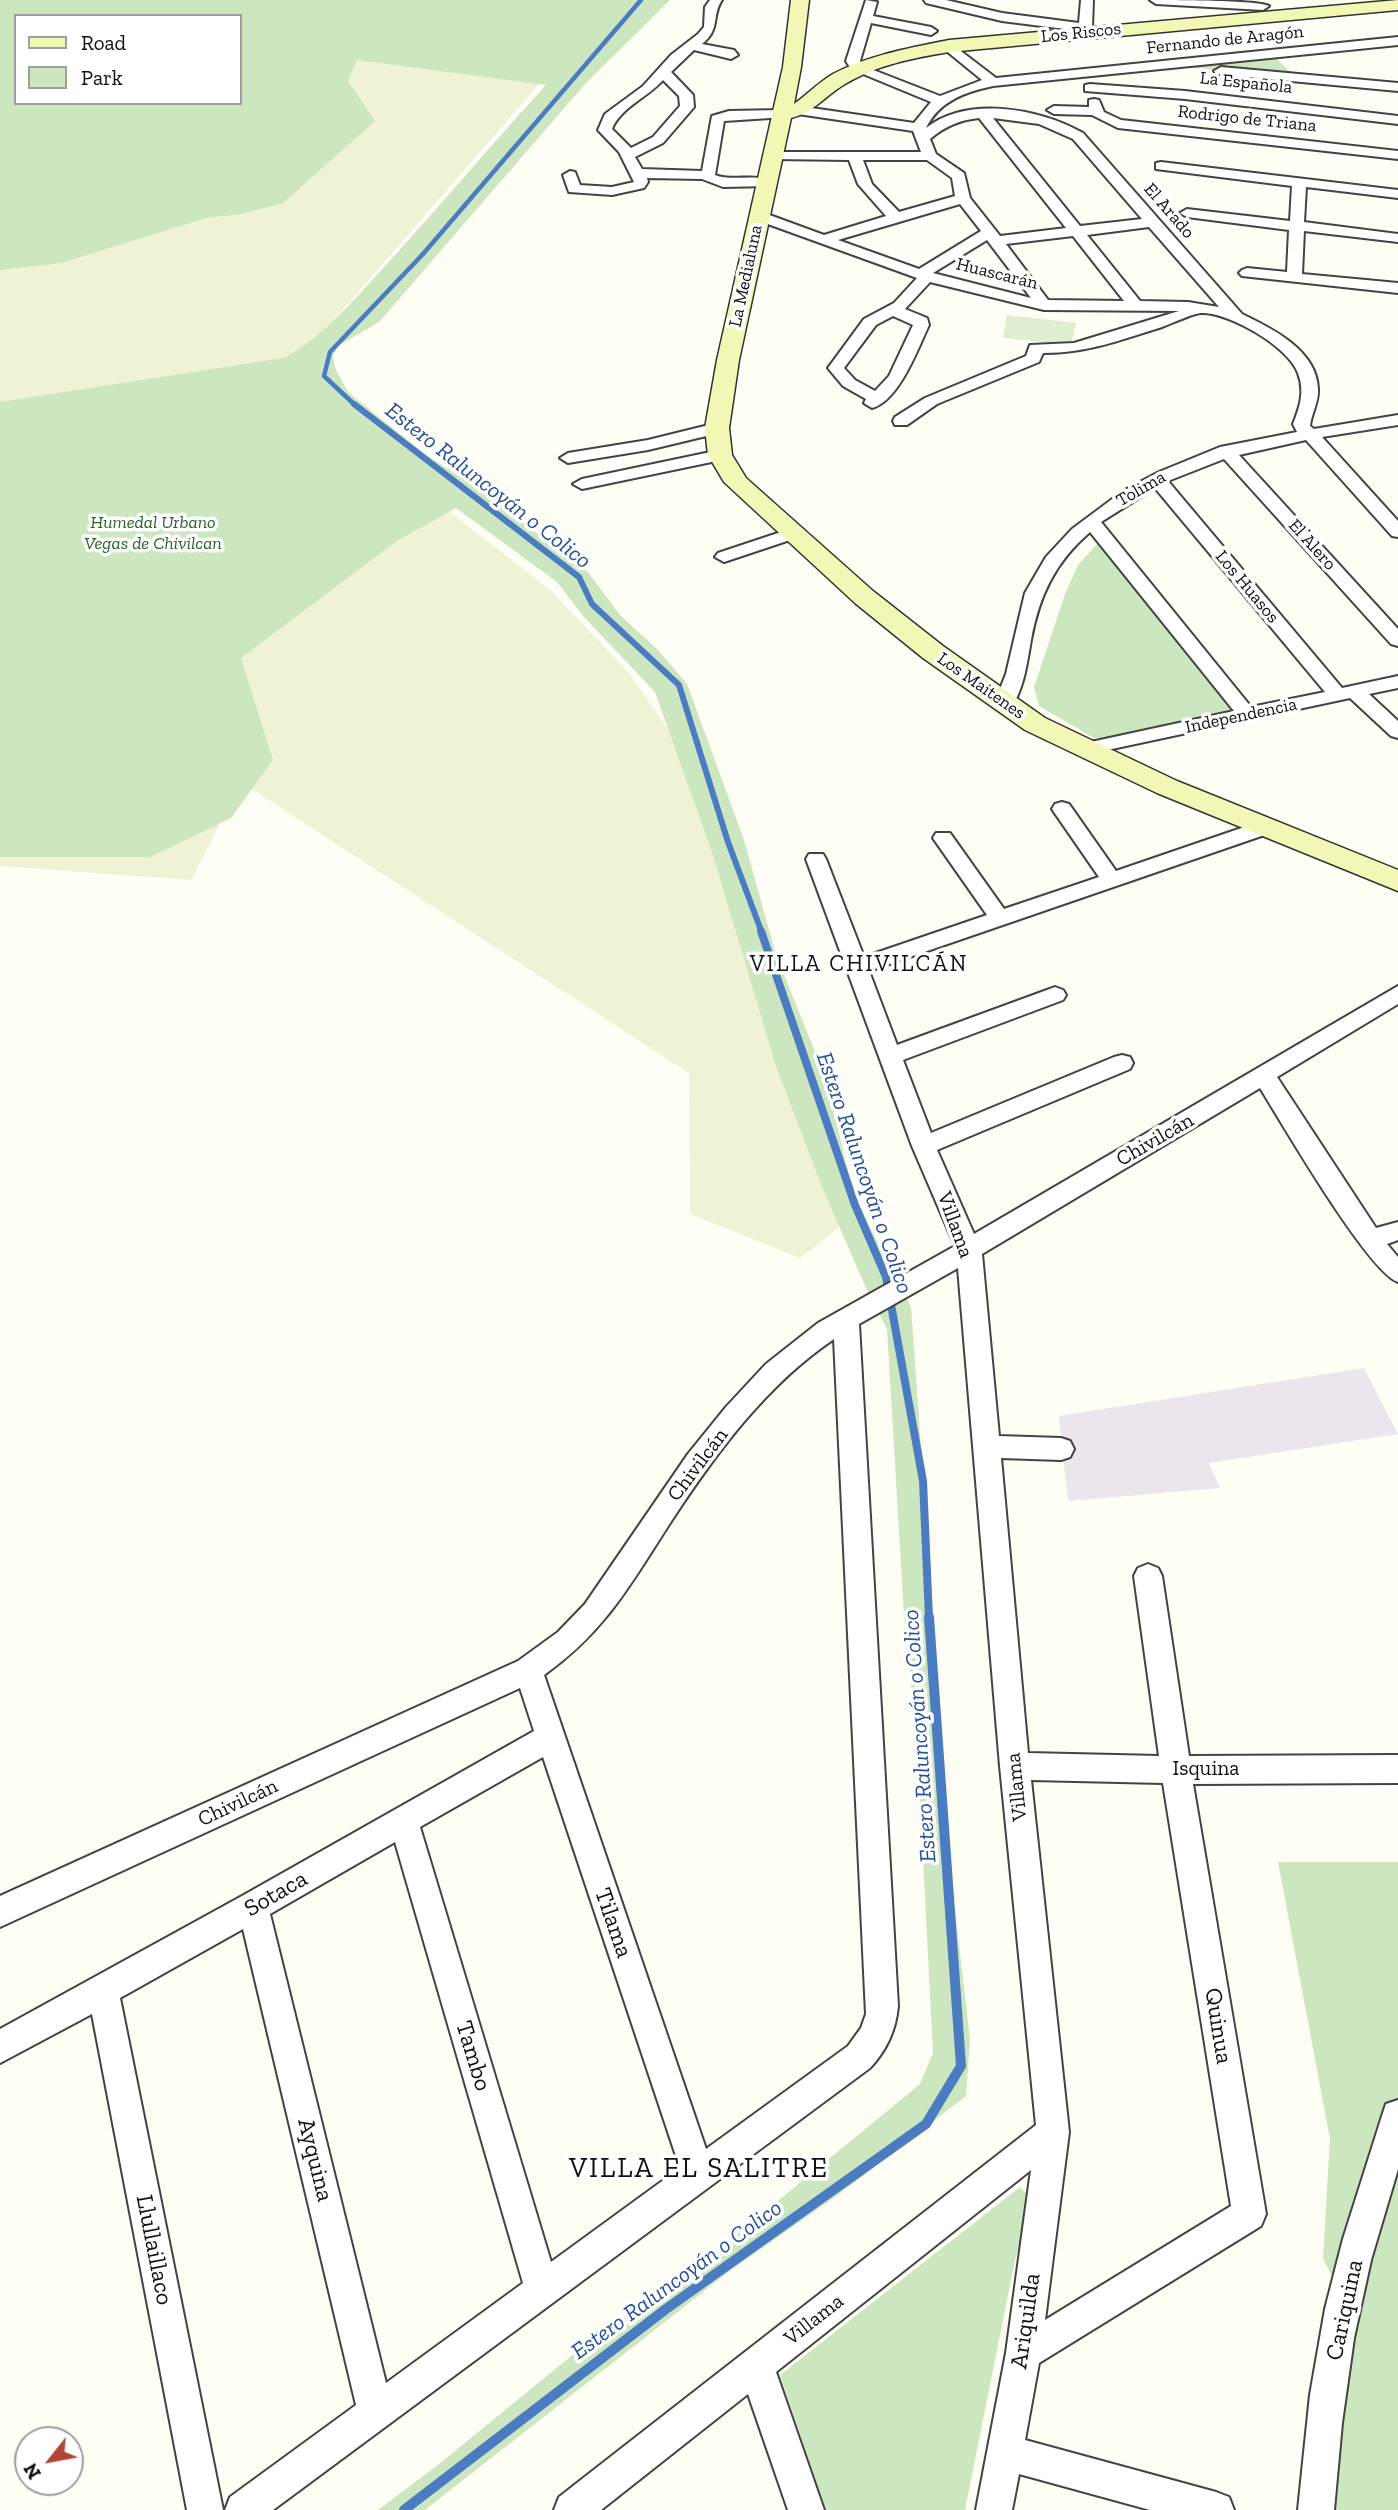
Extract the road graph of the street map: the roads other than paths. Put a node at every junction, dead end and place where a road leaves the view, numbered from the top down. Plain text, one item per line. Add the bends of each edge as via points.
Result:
1 (716, 0) edge
2 (800, 0) edge
3 (930, 0) edge
4 (1087, 0) edge
5 (1156, 0) edge
6 (871, 2) dead end
7 (1398, 5) edge
8 (1263, 7) edge
9 (866, 18) junction
10 (1088, 30) junction
11 (931, 31) dead end
12 (1398, 41) edge
13 (692, 46) junction
14 (949, 46) junction
15 (731, 55) dead end
16 (1167, 66) junction
17 (807, 68) junction
18 (858, 69) junction
19 (664, 73) junction
20 (993, 82) junction
21 (1398, 87) edge
22 (1090, 88) dead end
23 (941, 101) junction
24 (1054, 110) dead end
25 (1314, 111) junction
26 (790, 112) junction
27 (983, 114) junction
28 (1398, 120) edge
29 (920, 134) junction
30 (629, 155) junction
31 (773, 155) junction
32 (1398, 155) edge
33 (855, 156) junction
34 (930, 156) junction
35 (1161, 166) dead end
36 (638, 173) junction
37 (570, 175) dead end
38 (708, 176) junction
39 (1299, 181) junction
40 (767, 183) junction
41 (1398, 194) edge
42 (963, 198) junction
43 (1187, 213) dead end
44 (759, 216) junction
45 (897, 218) junction
46 (1154, 222) junction
47 (1296, 225) junction
48 (1077, 232) junction
49 (993, 237) junction
50 (825, 239) junction
51 (1398, 239) edge
52 (1247, 273) dead end
53 (925, 275) junction
54 (1294, 277) junction
55 (1398, 288) edge
56 (1044, 305) junction
57 (1138, 307) junction
58 (1203, 308) junction
59 (893, 310) junction
60 (1236, 317) junction
61 (901, 421) dead end
62 (1391, 421) edge
63 (718, 428) junction
64 (1309, 433) junction
65 (1398, 435) edge
66 (1226, 450) junction
67 (720, 455) junction
68 (568, 458) dead end
69 (1157, 479) junction
70 (736, 482) joint
71 (582, 484) dead end
72 (1091, 522) junction
73 (1398, 532) edge
74 (793, 533) junction
75 (724, 557) dead end
76 (1398, 640) edge
77 (1398, 682) edge
78 (1346, 693) junction
79 (1004, 704) junction
80 (1247, 715) junction
81 (1398, 732) edge
82 (1084, 749) junction
83 (1062, 809) dead end
84 (1266, 827) junction
85 (943, 838) dead end
86 (816, 859) dead end
87 (1112, 880) junction
88 (1398, 881) edge
89 (1000, 918) junction
90 (856, 967) junction
91 (1398, 994) edge
92 (1055, 995) dead end
93 (890, 1056) junction
94 (1122, 1063) dead end
95 (1264, 1076) junction
96 (923, 1146) junction
97 (1398, 1231) edge
98 (1371, 1240) junction
99 (969, 1250) junction
100 (1398, 1272) edge
101 (857, 1314) junction
102 (986, 1446) junction
103 (1061, 1449) dead end
104 (1148, 1576) dead end
105 (528, 1670) junction
106 (550, 1737) junction
107 (1015, 1766) junction
108 (1176, 1769) junction
109 (1398, 1769) edge
110 (403, 1821) junction
111 (253, 1907) junction
112 (0, 1912) edge
113 (103, 1991) junction
114 (0, 2047) edge
115 (1398, 2116) edge
116 (1053, 2132) junction
117 (699, 2176) junction
118 (543, 2291) junction
119 (1023, 2353) junction
120 (756, 2365) junction
121 (376, 2413) junction
122 (1005, 2452) junction
123 (590, 2503) edge
124 (205, 2510) edge
125 (243, 2510) edge
126 (806, 2510) edge
127 (994, 2510) edge
128 (1216, 2510) edge
129 (1316, 2510) edge

1 - 13 street via 711,6 710,27
2 - 17 street, La Medialuna
3 - 10 street
4 - 10 street
5 - 8 street
6 - 9 street
7 - 8 street, Los Riscos
8 - 10 street, Los Riscos
9 - 11 street
9 - 18 street via 853,61
10 - 14 street, Los Riscos
12 - 16 street, Fernando de Aragón
13 - 15 street
13 - 19 street
14 - 18 street, Los Riscos
14 - 20 street
16 - 20 street, Fernando de Aragón
16 - 25 street
17 - 18 street
17 - 26 street, La Medialuna
18 - 23 street
18 - 26 street, Los Riscos
19 - 30 street via 605,125 607,134
19 - 30 street via 686,95 687,107 658,140
20 - 23 street, Fernando de Aragón via 962,89
21 - 25 street
22 - 25 street, La Española
23 - 29 street, Fernando de Aragón via 921,121
24 - 25 street, Rodrigo de Triana via 1095,107 1118,124
25 - 28 street, La Española
25 - 32 street, Rodrigo de Triana
26 - 29 street
26 - 31 street, La Medialuna
26 - 38 street via 717,119
27 - 29 street, El Arado
27 - 46 street, El Arado via 1024,116 1070,130
27 - 48 street
29 - 34 street
30 - 36 street
31 - 33 street
31 - 40 street, La Medialuna
33 - 34 street
33 - 45 street via 859,178 867,190
34 - 42 street via 960,176
35 - 39 street
36 - 37 street via 641,182 634,188 589,191 572,187
36 - 38 street
38 - 40 street via 723,183
39 - 41 street
39 - 47 street
40 - 44 street, La Medialuna
42 - 45 street
42 - 49 street
43 - 47 street
44 - 50 street, Huascarán
44 - 63 street, La Medialuna
45 - 50 street
46 - 48 street
46 - 60 street, El Arado
47 - 51 street
47 - 54 street
48 - 49 street
48 - 57 street
49 - 53 street
49 - 56 street
50 - 53 street, Huascarán
52 - 54 street
53 - 56 street, Huascarán
53 - 59 street
54 - 55 street
56 - 57 street, Huascarán
57 - 58 street, Huascarán
58 - 60 street, Huascarán
58 - 61 street via 1095,343 1036,348 1032,359 931,401
59 - 59 street via 921,321 921,325 896,378 874,400 836,368 870,322
60 - 64 street, El Arado via 1282,343 1307,370 1310,402 1301,424
62 - 64 street, Tolima
62 - 65 street
63 - 67 street, La Medialuna
63 - 68 street
64 - 66 street, Tolima
64 - 73 street
66 - 69 street, Tolima
66 - 76 street, El Alero
67 - 70 street, La Medialuna
67 - 71 street
69 - 72 street, Tolima
69 - 78 street, Los Huasos
70 - 74 street, Los Maitenes
72 - 79 street, Tolima via 1056,552 1039,580 1026,613 1011,691
72 - 80 street
74 - 75 street
74 - 79 street, Los Maitenes via 864,597
77 - 78 street, Independencia
78 - 80 street, Independencia
78 - 81 street, Los Huasos
79 - 82 street, Los Maitenes
80 - 82 street, Independencia
82 - 84 street, Los Maitenes
83 - 87 street
84 - 87 street
84 - 88 street, Los Maitenes
85 - 89 street
86 - 90 street, Villama
87 - 89 street
89 - 90 street
90 - 93 street, Villama
91 - 95 street, Chivilcán
92 - 93 street
93 - 96 street, Villama
94 - 96 street
95 - 98 street
95 - 99 street, Chivilcán
96 - 99 street, Villama
97 - 98 street
98 - 100 street
99 - 101 street, Chivilcán
99 - 102 street, Villama
101 - 105 street, Chivilcán via 810,1342 773,1374 678,1489 598,1609 572,1637
101 - 117 street via 881,2018 870,2045 859,2057
102 - 103 street
102 - 107 street, Villama
104 - 108 street, Quinua
105 - 106 street, Tilama
105 - 112 street, Chivilcán
106 - 110 street, Sotaca
106 - 117 street, Tilama
107 - 108 street, Isquina
107 - 116 street, Villama
108 - 109 street, Isquina
108 - 119 street, Quinua via 1249,2214
110 - 111 street, Sotaca
110 - 118 street, Tambo
111 - 113 street, Sotaca
111 - 121 street, Ayquina
113 - 114 street, Sotaca
113 - 124 street, Llullaillaco
115 - 129 street, Cariquina via 1349,2282 1326,2406
116 - 119 street, Ariquilda
116 - 120 street, Villama
117 - 118 street
118 - 121 street
119 - 122 street, Ariquilda
120 - 123 street, Villama
120 - 126 street
121 - 125 street
122 - 127 street, Ariquilda
122 - 128 street

